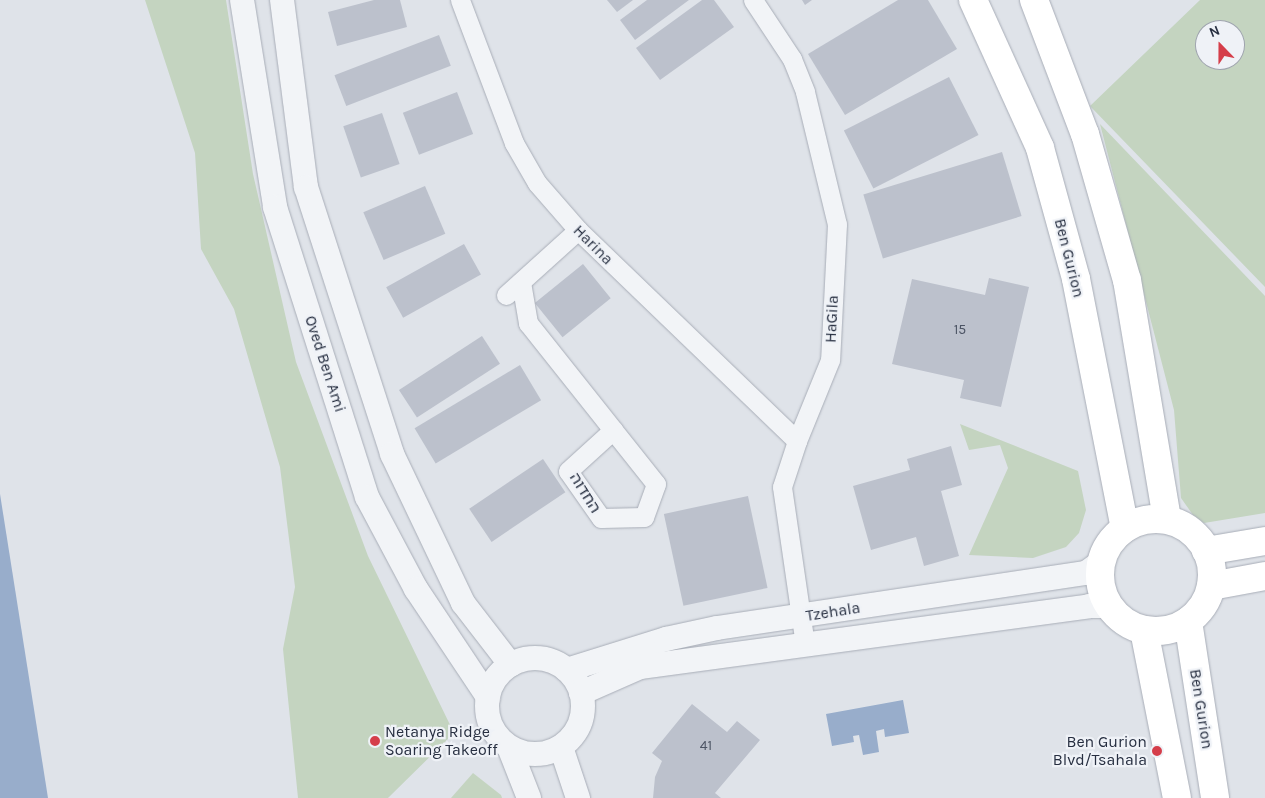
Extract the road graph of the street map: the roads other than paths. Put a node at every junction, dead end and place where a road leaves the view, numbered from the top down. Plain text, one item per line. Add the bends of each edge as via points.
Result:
1 (242, 0) edge
2 (282, 0) edge
3 (460, 0) edge
4 (753, 0) edge
5 (973, 0) edge
6 (1034, 0) edge
7 (578, 230) junction
8 (521, 282) junction
9 (506, 295) dead end
10 (613, 430) junction
11 (796, 441) junction
12 (1167, 520) junction
13 (1125, 528) junction
14 (1265, 541) edge
15 (1206, 551) junction
16 (1100, 563) junction
17 (1265, 576) edge
18 (1211, 586) junction
19 (1108, 606) junction
20 (801, 617) junction
21 (1188, 621) junction
22 (1144, 630) junction
23 (805, 645) junction
24 (511, 665) junction
25 (567, 670) junction
26 (582, 693) junction
27 (488, 697) junction
28 (509, 746) junction
29 (561, 747) junction
30 (529, 798) edge
31 (578, 798) edge
32 (1177, 798) edge
33 (1215, 798) edge

1 - 27 street, Oved Ben Ami via 275,207 367,496 416,589
2 - 24 street via 306,187 392,454 463,603
3 - 7 street, Harina via 514,143 537,183
4 - 11 street, HaGila via 792,59 805,92 837,224 830,360
5 - 13 main road, Ben Gurion via 1040,148 1076,279
6 - 12 main road via 1085,134 1127,280
7 - 8 street
7 - 11 street, Harina
8 - 9 street
8 - 10 street, החדוה via 528,323
10 - 10 street, החדוה via 656,484 644,517 601,518 568,471
11 - 20 street, HaGila via 782,486
12 - 13 main road via 1138,521
12 - 15 main road via 1183,526 1197,537
13 - 16 main road via 1114,538
14 - 15 main road
15 - 18 main road via 1212,574
16 - 19 main road via 1099,578
16 - 20 street, Tzehala via 1086,573
17 - 18 main road
18 - 21 main road via 1199,610
19 - 22 main road via 1130,625
19 - 23 street, Tzehala
20 - 23 street, HaGila
20 - 25 street, Tzehala via 666,639
21 - 22 main road via 1160,631
21 - 33 main road, Ben Gurion
22 - 32 main road
23 - 26 street, Tzehala via 640,668
24 - 25 street via 535,658 554,661
24 - 27 street via 500,672
25 - 26 street
26 - 29 street via 584,706 580,725
27 - 28 street via 490,725
28 - 29 street via 535,756
28 - 30 street
29 - 31 street

